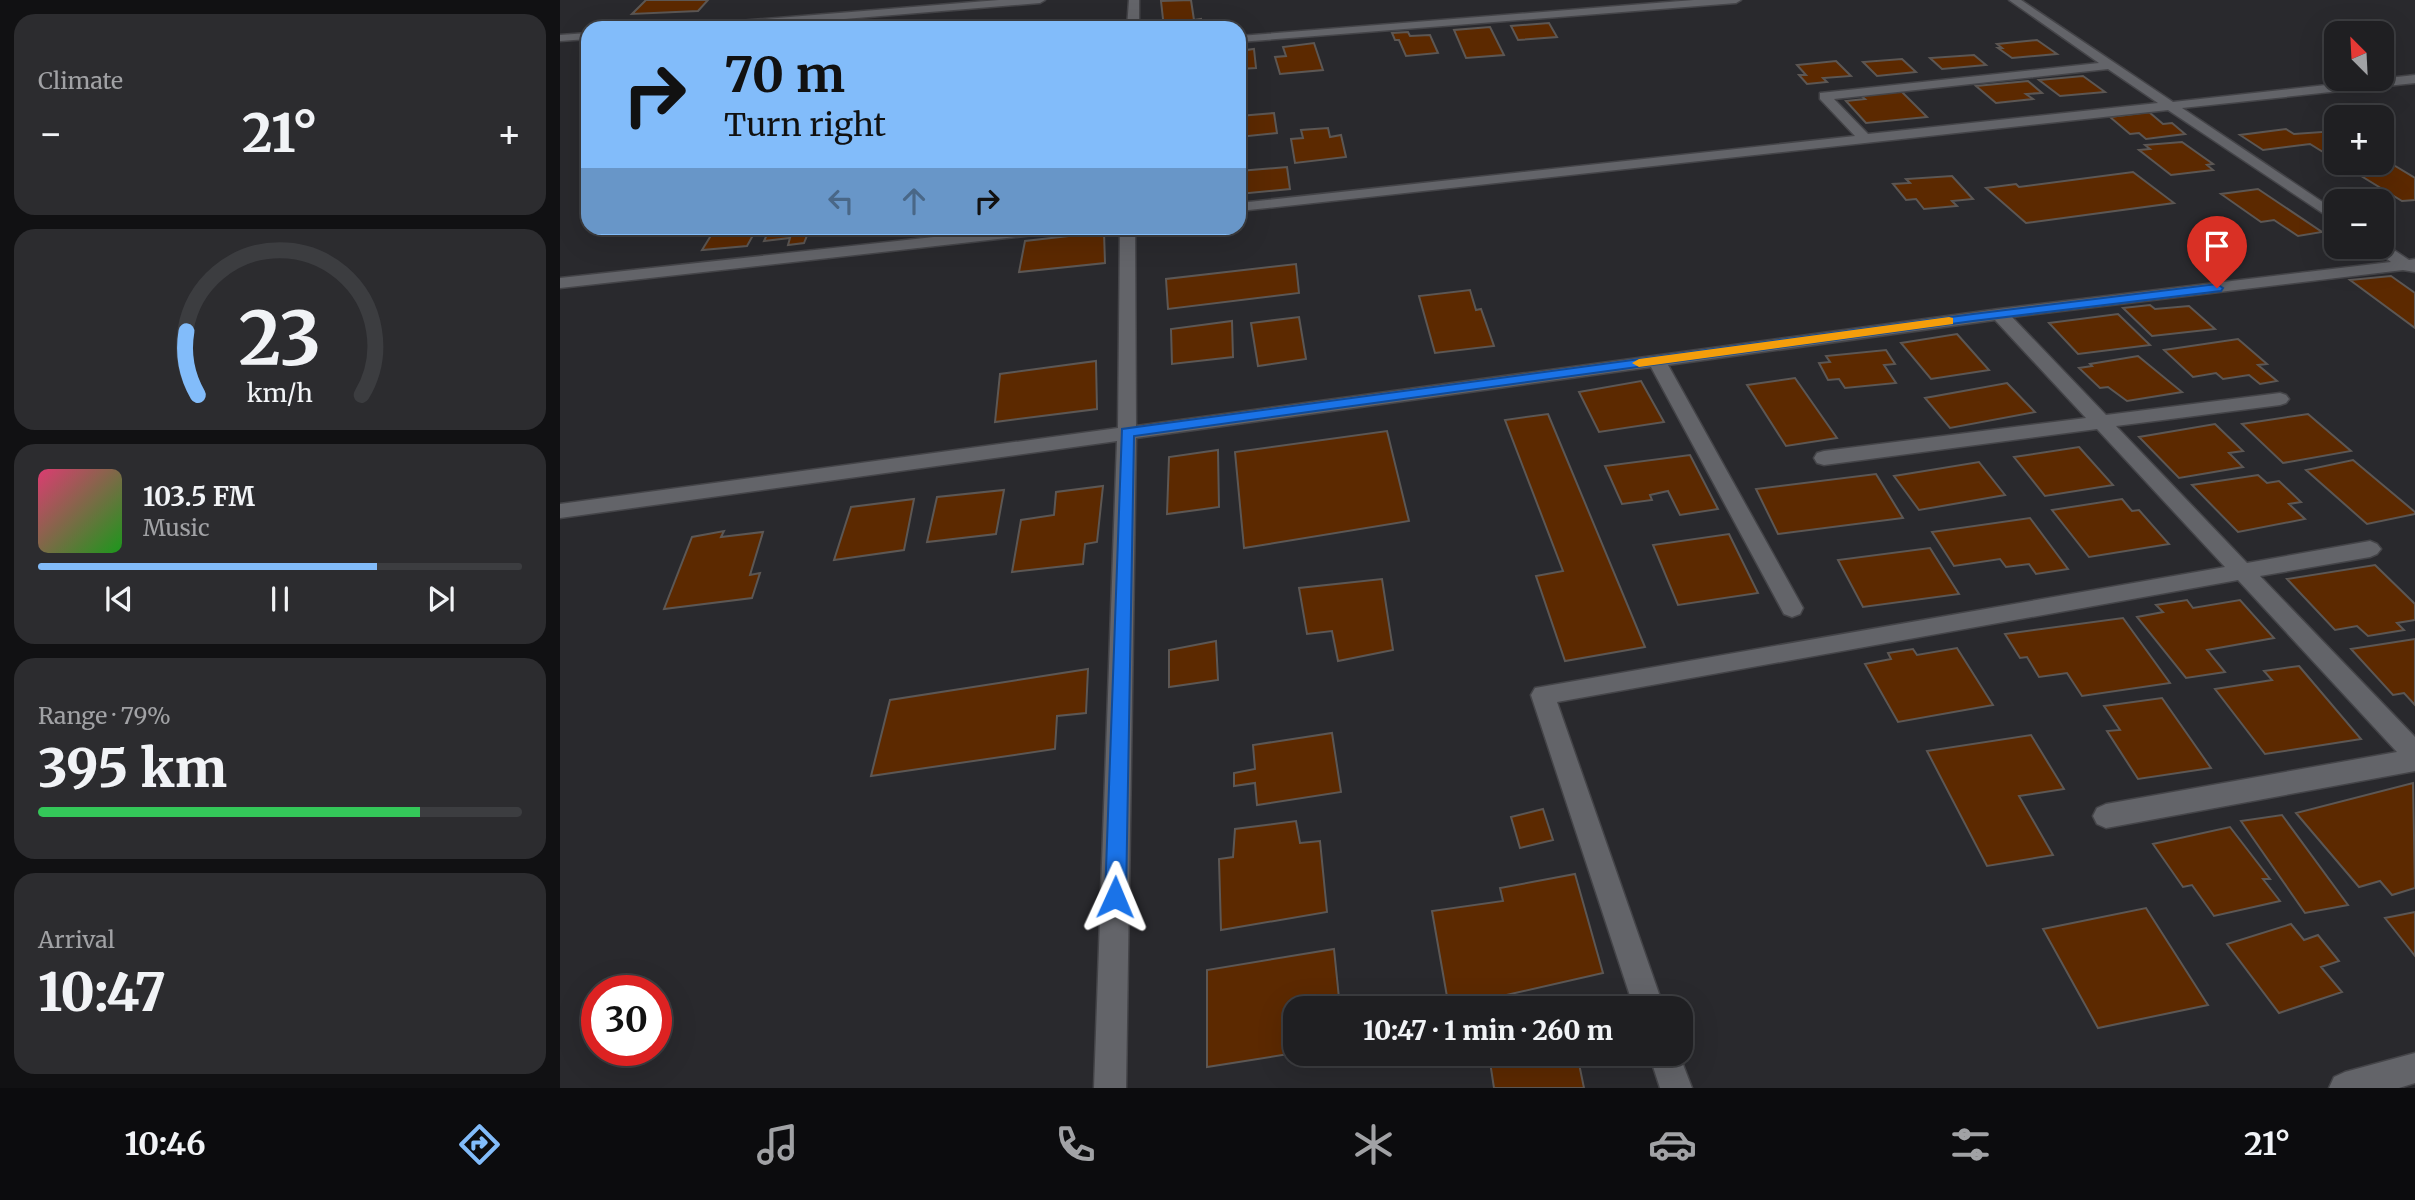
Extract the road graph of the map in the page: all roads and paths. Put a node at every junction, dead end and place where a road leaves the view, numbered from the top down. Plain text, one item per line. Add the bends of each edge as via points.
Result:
1 (1040, 0) edge
2 (1134, 0) edge
3 (1736, 0) edge
4 (2014, 0) edge
5 (778, 21) edge
6 (1133, 21) edge
7 (581, 36) edge
8 (560, 38) edge
9 (1246, 38) edge
10 (2111, 65) junction
11 (2415, 79) edge
12 (2172, 107) junction
13 (1866, 140) junction
14 (1246, 206) edge
15 (2324, 210) edge
16 (989, 235) edge
17 (1127, 235) edge
18 (2394, 256) edge
19 (2412, 267) edge
20 (560, 283) edge
21 (2000, 314) junction
22 (1657, 360) junction
23 (2280, 398) dead end
24 (2101, 421) junction
25 (1127, 433) junction
26 (1824, 458) dead end
27 (560, 511) edge
28 (2370, 549) dead end
29 (2242, 570) junction
30 (1792, 608) dead end
31 (2415, 754) edge
32 (2415, 760) edge
33 (2106, 816) dead end
34 (1645, 996) edge
35 (1668, 1066) edge
36 (2415, 1068) edge
37 (1110, 1088) edge
38 (1676, 1088) edge
39 (2345, 1088) edge

1 - 5 street
2 - 6 street
3 - 9 street
4 - 10 street
7 - 8 street
10 - 12 street
10 - 13 street via 1824,96
11 - 12 street
12 - 13 street
12 - 15 street
13 - 14 street
16 - 20 street
17 - 25 street
18 - 19 street
19 - 21 street
21 - 22 street
21 - 24 street
22 - 25 street
22 - 30 street
23 - 24 street
24 - 26 street
24 - 29 street
25 - 27 street
25 - 37 street
28 - 29 street
29 - 31 street
29 - 34 street via 1543,695
32 - 33 street
35 - 38 street
36 - 39 street

